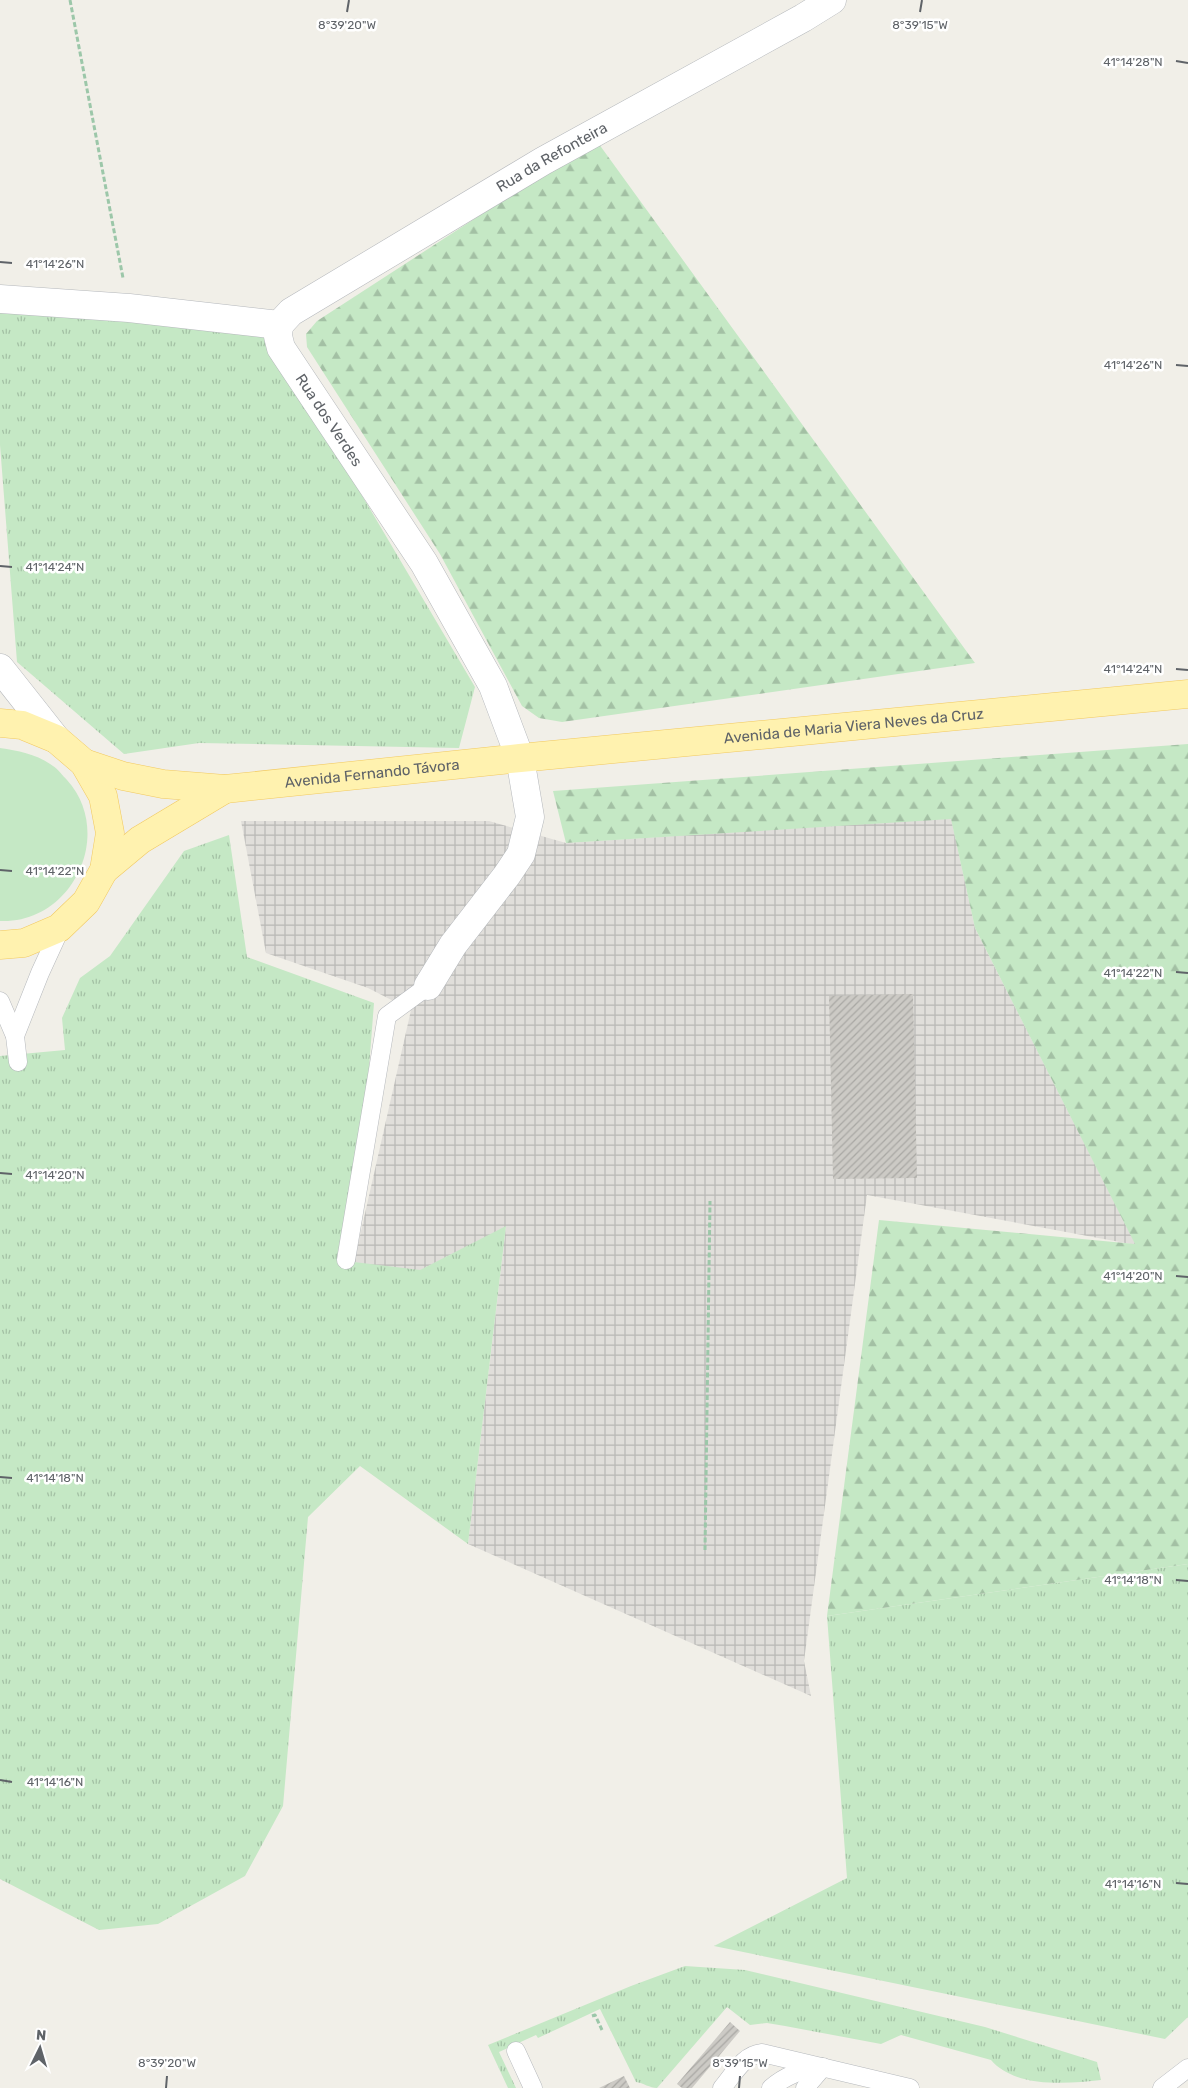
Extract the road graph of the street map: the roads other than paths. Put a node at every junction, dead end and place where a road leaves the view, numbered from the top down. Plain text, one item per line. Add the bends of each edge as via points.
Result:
1 (832, 0) edge
2 (0, 299) edge
3 (279, 325) junction
4 (0, 668) edge
5 (1188, 694) edge
6 (0, 723) edge
7 (56, 738) junction
8 (520, 758) junction
9 (84, 764) junction
10 (225, 789) junction
11 (104, 870) junction
12 (62, 926) junction
13 (0, 945) edge
14 (428, 986) joint
15 (0, 1001) edge
16 (15, 1036) junction
17 (18, 1062) dead end
18 (346, 1260) dead end
19 (516, 2051) dead end
20 (823, 2066) junction
21 (1188, 2068) edge
22 (533, 2088) edge
23 (722, 2088) edge
24 (771, 2088) edge
25 (805, 2088) edge
26 (910, 2088) edge
27 (1162, 2088) edge

1 - 3 street, Rua da Refonteira via 544,161 291,312
2 - 3 street via 129,308
3 - 8 street, Rua dos Verdes via 281,348 424,563 493,686
4 - 7 street
5 - 8 main road, Avenida de Maria Viera Neves da Cruz
6 - 7 main road via 22,725
7 - 9 main road
8 - 10 main road, Avenida Fernando Távora
8 - 14 street, Rua dos Verdes via 530,817 521,854 453,945
9 - 10 main road, Avenida Fernando Távora via 163,784
9 - 11 main road via 103,796 110,833
10 - 11 main road, Avenida Fernando Távora via 140,840
11 - 12 main road via 86,902
12 - 13 main road via 24,943
12 - 16 lane
14 - 18 lane via 387,1016
15 - 16 lane
16 - 17 lane
19 - 22 lane
20 - 23 lane via 762,2052 752,2054
20 - 24 lane via 782,2078
20 - 25 lane
20 - 26 lane
21 - 27 lane

